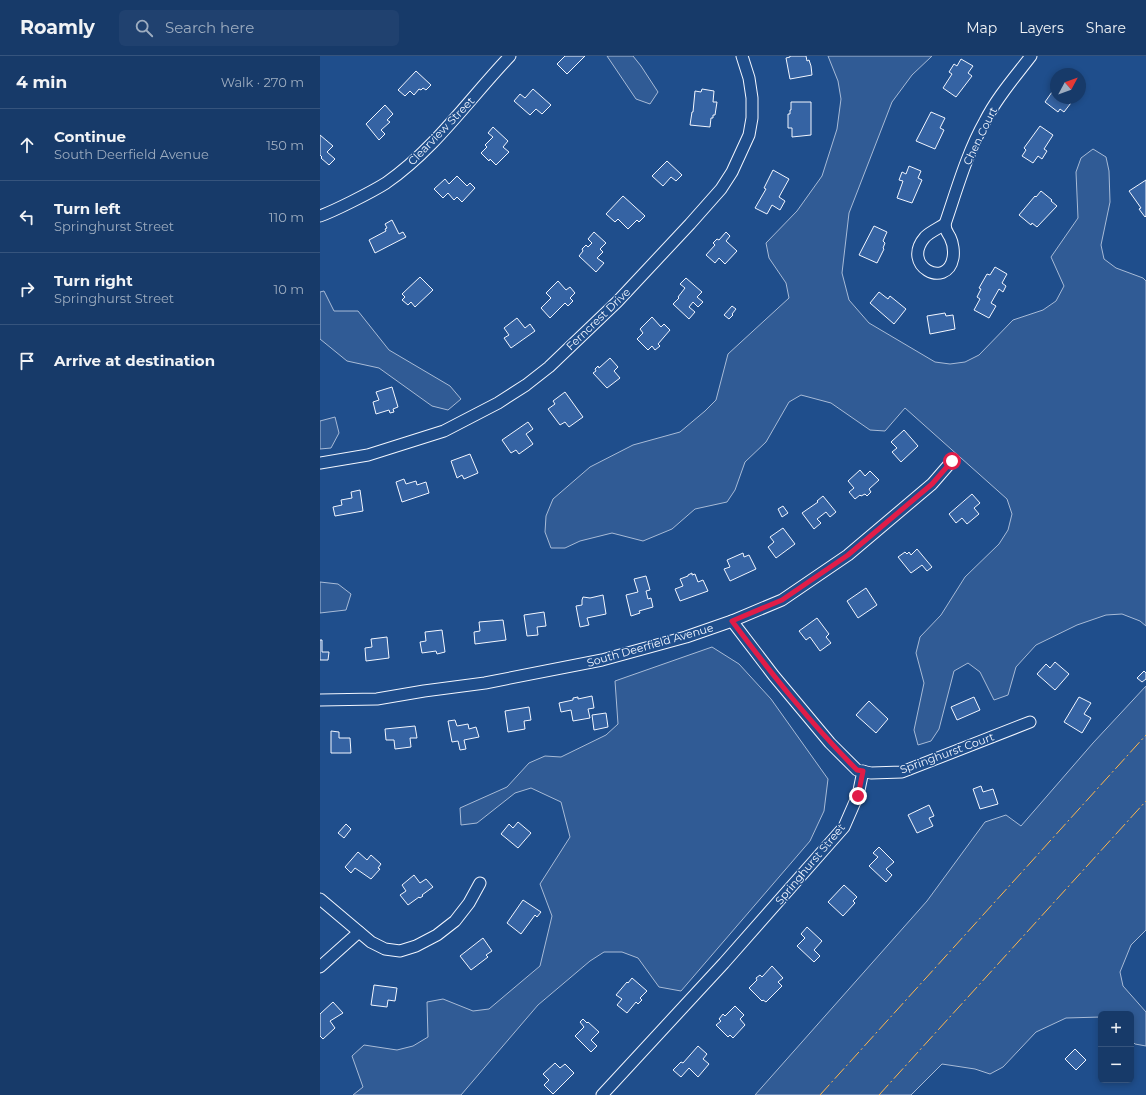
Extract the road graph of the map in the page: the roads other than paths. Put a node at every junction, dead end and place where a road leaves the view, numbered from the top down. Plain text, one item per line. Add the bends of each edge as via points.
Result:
1 (510, 56) edge
2 (742, 56) edge
3 (1031, 56) edge
4 (320, 216) edge
5 (945, 224) dead end
6 (952, 461) dead end
7 (320, 463) edge
8 (732, 621) junction
9 (320, 700) edge
10 (1030, 722) dead end
11 (863, 771) junction
12 (480, 884) dead end
13 (320, 899) edge
14 (359, 932) junction
15 (320, 967) edge
16 (602, 1095) edge

1 - 4 street, Clearview Street via 415,160 380,186
2 - 7 street, Ferncrest Drive via 749,78 752,118 749,135 732,172 721,189 690,224 612,307 549,367 498,403 444,431 368,455
3 - 5 street, Chen Court via 985,120 969,152
6 - 8 street, South Deerfield Avenue via 932,484 848,555 782,600
8 - 9 street, South Deerfield Avenue via 686,637 602,660 485,684 378,699
8 - 11 street via 830,743 857,770
10 - 11 street, Springhurst Court via 902,772
11 - 16 street, Springhurst Street via 858,796 844,827 724,963
12 - 14 street via 455,921 437,935 416,946 400,951 385,949
13 - 14 street
14 - 15 street

